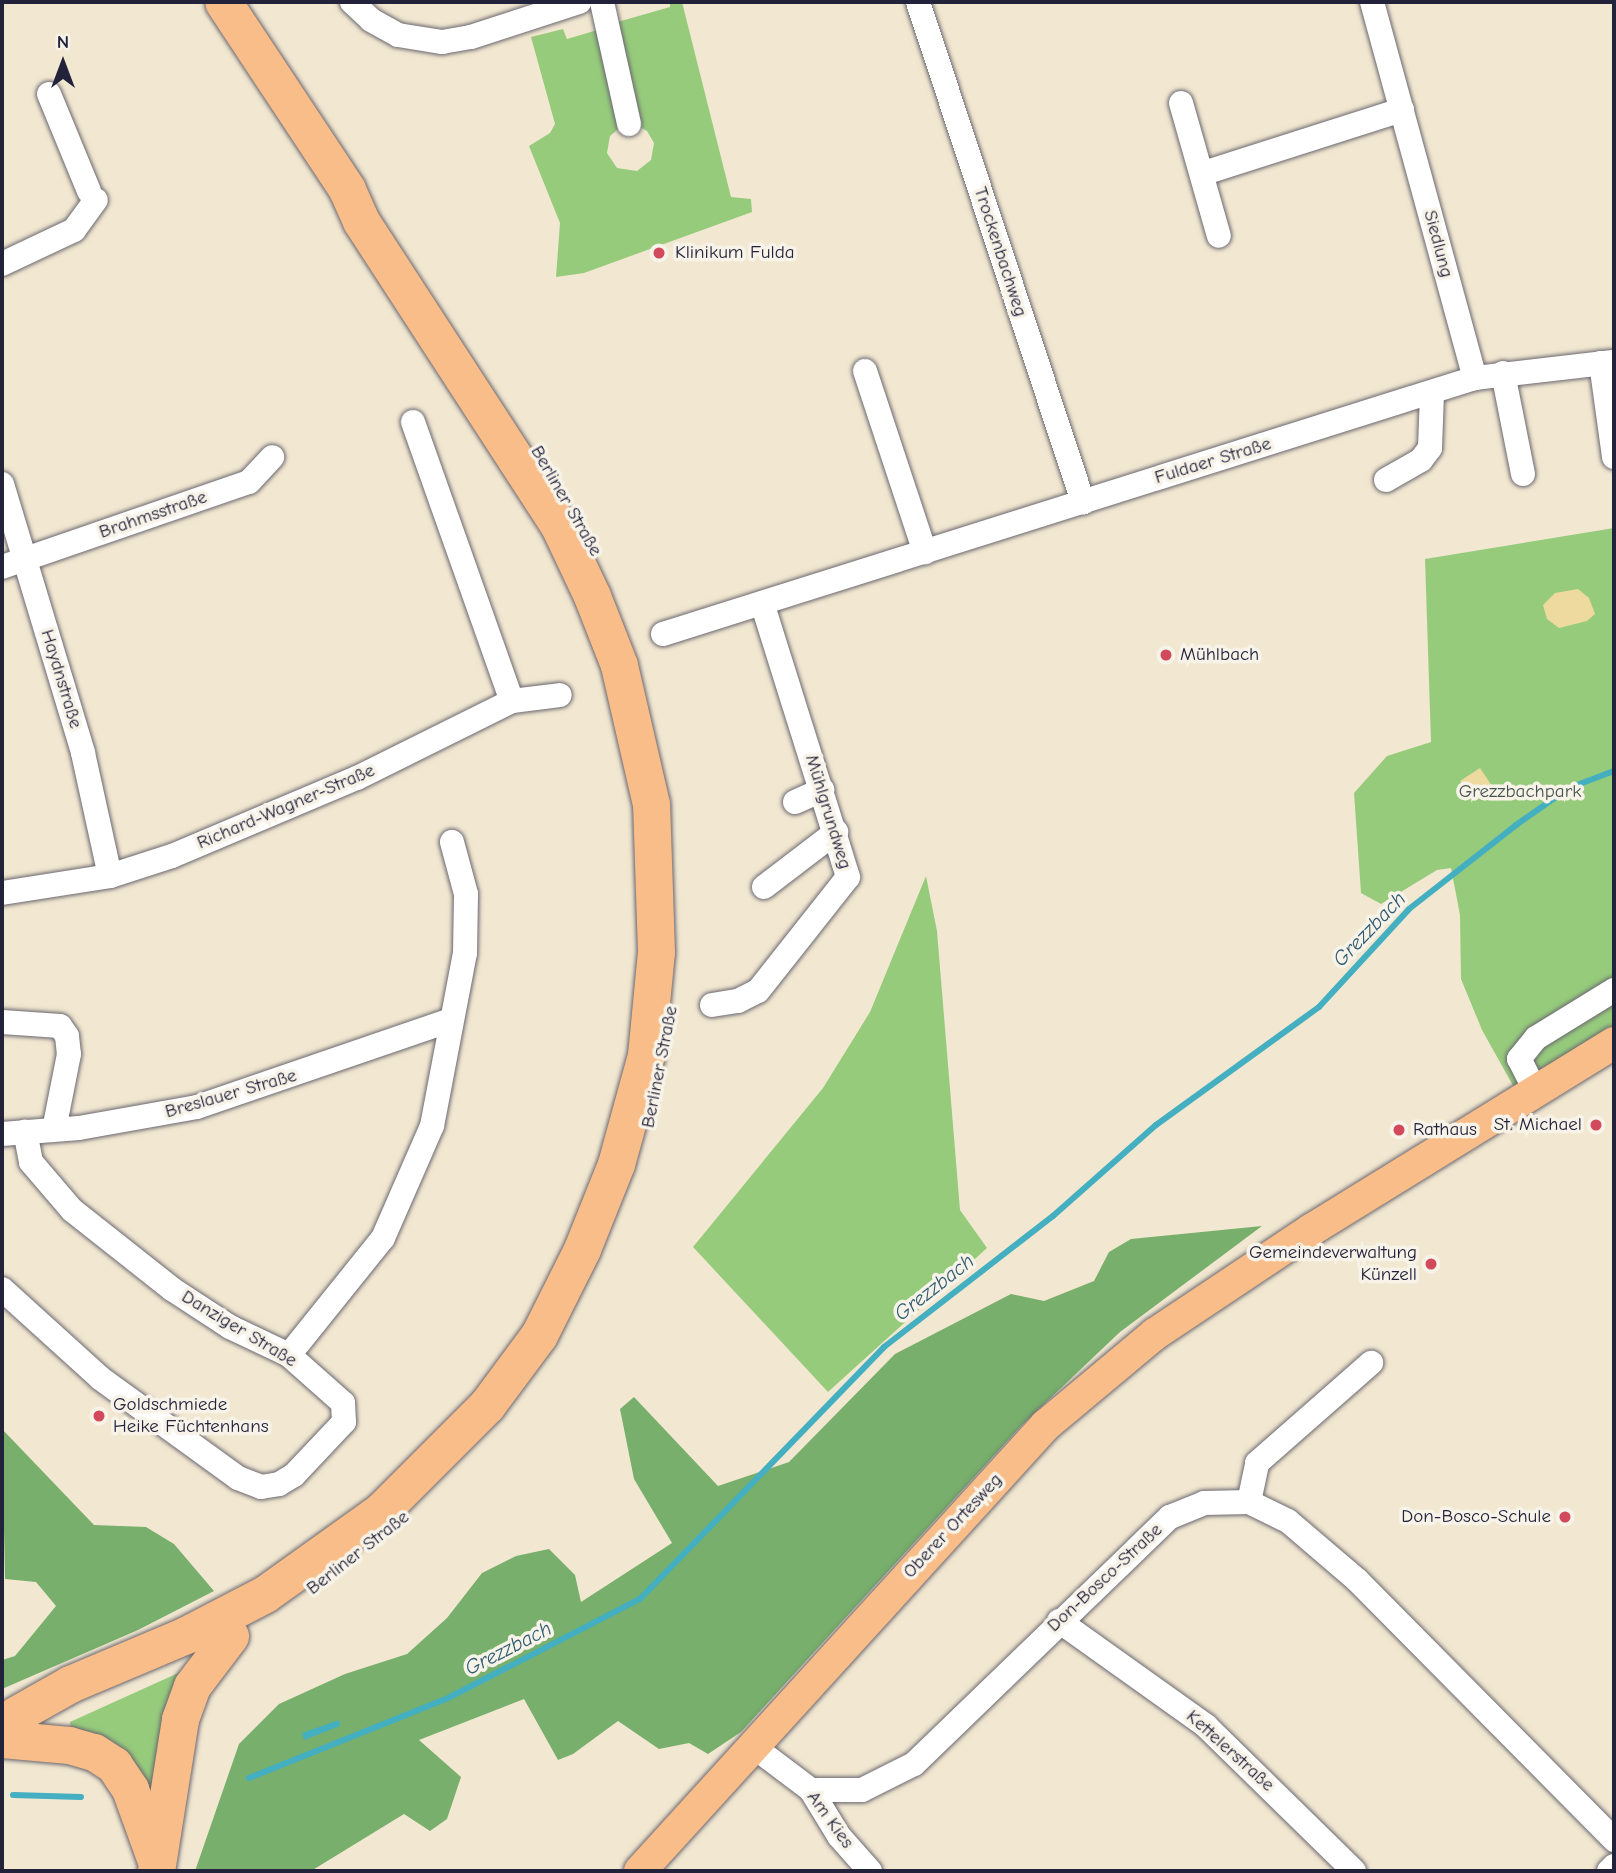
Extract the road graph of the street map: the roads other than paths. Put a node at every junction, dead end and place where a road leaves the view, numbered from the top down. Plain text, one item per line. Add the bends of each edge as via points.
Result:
1 (222, 2) edge
2 (352, 2) edge
3 (579, 2) edge
4 (602, 2) edge
5 (918, 2) edge
6 (1372, 2) edge
7 (50, 94) dead end
8 (1181, 103) dead end
9 (1402, 110) junction
10 (629, 124) dead end
11 (1204, 173) junction
12 (348, 189) junction
13 (1219, 236) dead end
14 (2, 264) edge
15 (1608, 363) edge
16 (866, 371) dead end
17 (1503, 373) junction
18 (1475, 378) junction
19 (1432, 393) junction
20 (413, 422) dead end
21 (272, 457) dead end
22 (1614, 457) edge
23 (1522, 474) dead end
24 (1386, 480) dead end
25 (2, 484) edge
26 (1083, 502) junction
27 (925, 552) junction
28 (13, 563) edge
29 (762, 603) junction
30 (663, 634) dead end
31 (560, 695) dead end
32 (512, 701) junction
33 (822, 790) junction
34 (795, 802) dead end
35 (836, 832) junction
36 (452, 842) dead end
37 (110, 876) junction
38 (764, 887) dead end
39 (2, 893) edge
40 (1614, 990) edge
41 (712, 1005) dead end
42 (451, 1020) junction
43 (2, 1022) edge
44 (1614, 1043) edge
45 (1535, 1090) junction
46 (54, 1130) junction
47 (13, 1133) edge
48 (2, 1289) edge
49 (289, 1355) junction
50 (1371, 1363) dead end
51 (1249, 1502) junction
52 (1059, 1621) junction
53 (230, 1636) junction
54 (6, 1724) edge
55 (754, 1747) junction
56 (811, 1790) junction
57 (1614, 1840) edge
58 (1614, 1866) edge
59 (156, 1867) edge
60 (640, 1871) edge
61 (870, 1871) edge
62 (1354, 1871) edge
63 (1609, 1871) edge

1 - 12 highway, Berliner Straße
2 - 3 street via 371,20 398,35 442,42
4 - 10 street
5 - 26 street, Trockenbachweg
6 - 9 street, Siedlung
7 - 14 street via 93,195 74,229
8 - 11 street
9 - 11 street
9 - 18 street, Siedlung
11 - 13 street
12 - 53 highway, Berliner Straße via 381,217 524,429 607,574 641,666 663,751 678,863 678,947 666,1059 639,1161 600,1260 554,1345 504,1416 433,1494 337,1572 292,1603
12 - 54 highway, Berliner Straße via 361,222 559,526 619,665 651,804 656,869 656,952 646,1055 616,1164 582,1249 539,1335 487,1405 381,1511 265,1594 186,1635 70,1684
15 - 17 street, Fuldaer Straße
15 - 22 street, Fuldaer Straße
16 - 27 street
17 - 18 street, Fuldaer Straße
17 - 23 street
18 - 19 street, Fuldaer Straße
19 - 24 street via 1430,448 1421,460
19 - 26 street, Fuldaer Straße
20 - 32 street
21 - 28 street, Brahmsstraße via 248,482
25 - 28 street, Haydnstraße
26 - 27 street, Fuldaer Straße
27 - 29 street, Fuldaer Straße
28 - 37 street, Haydnstraße via 83,753
29 - 30 street, Fuldaer Straße
29 - 33 street, Mühlgrundweg
31 - 32 street, Richard-Wagner-Straße
32 - 37 street, Richard-Wagner-Straße via 246,827
33 - 34 street
33 - 35 street, Mühlgrundweg
35 - 38 street
35 - 41 street, Mühlgrundweg via 848,877 758,991 738,1001
36 - 42 street via 467,894 465,953
37 - 39 street, Richard-Wagner-Straße
40 - 45 street via 1536,1038 1519,1059
42 - 46 street, Breslauer Straße via 197,1107
42 - 49 street via 432,1126 411,1184 383,1238
43 - 46 street via 60,1026 67,1037 69,1054
44 - 45 main road, Oberer Ortesweg
45 - 55 main road, Oberer Ortesweg via 1155,1334 1046,1425
46 - 47 street, Breslauer Straße
47 - 49 street, Danziger Straße via 72,1210 172,1289 230,1326
48 - 49 street, Danziger Straße via 100,1378 238,1478 261,1487 294,1475 344,1422 343,1403
50 - 51 street via 1257,1463
51 - 52 street, Don-Bosco-Straße via 1204,1503 1170,1517
51 - 57 street, Don-Bosco-Straße via 1288,1521 1357,1580
52 - 56 street, Don-Bosco-Straße via 914,1763 862,1790
52 - 62 street, Kettelerstraße via 1206,1726
53 - 54 highway, Berliner Straße
53 - 59 highway via 192,1686 180,1718
54 - 59 highway via 94,1752 114,1765 130,1789
55 - 56 street, Am Kies
55 - 60 main road, Oberer Ortesweg
56 - 61 street, Am Kies via 839,1836
58 - 63 street

